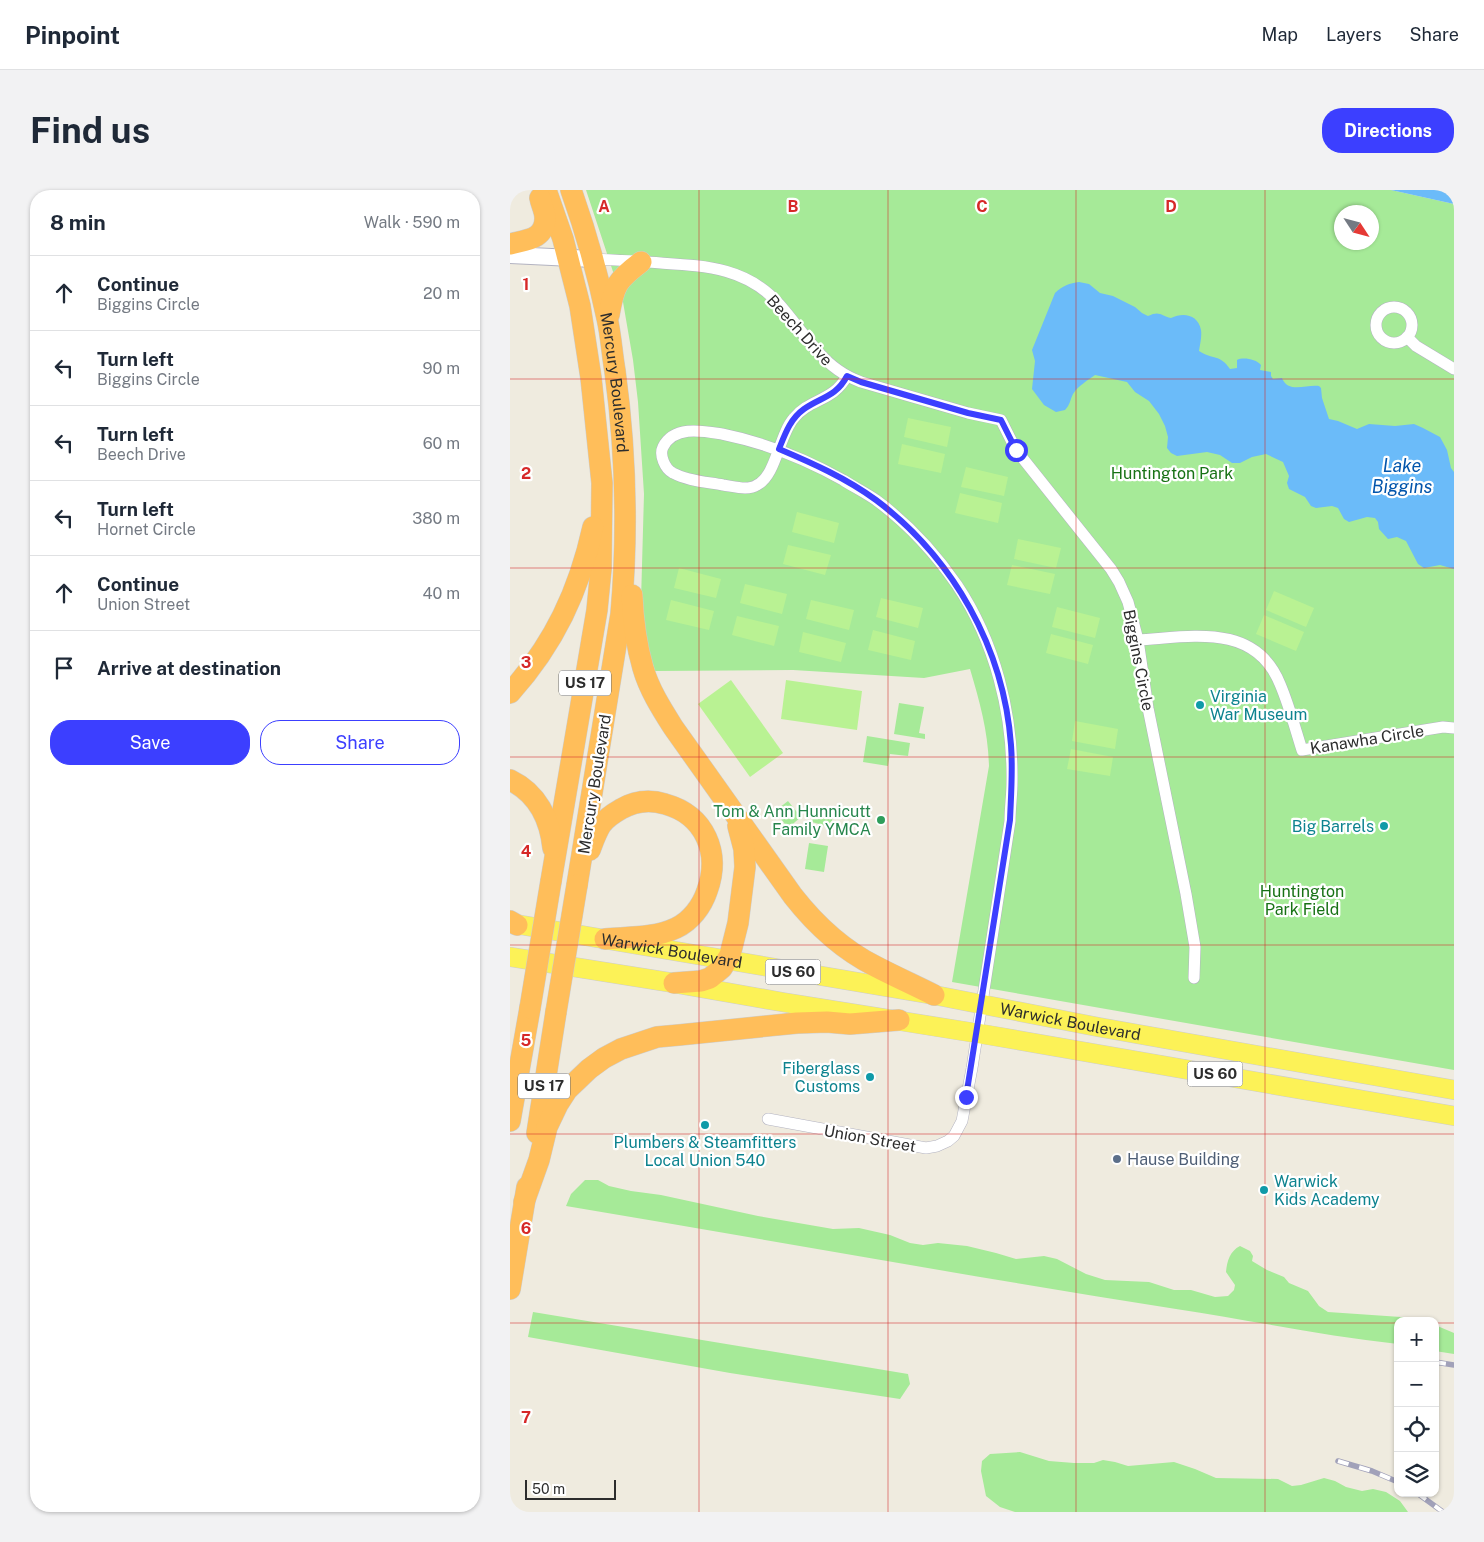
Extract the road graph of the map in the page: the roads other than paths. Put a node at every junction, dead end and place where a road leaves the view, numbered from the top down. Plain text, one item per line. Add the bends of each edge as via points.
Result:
1 (539, 190) edge
2 (546, 190) edge
3 (571, 190) edge
4 (510, 244) edge
5 (510, 255) edge
6 (568, 258) junction
7 (593, 259) junction
8 (641, 262) junction
9 (608, 320) junction
10 (1407, 337) dead end
11 (1454, 369) edge
12 (847, 376) junction
13 (779, 449) junction
14 (602, 483) junction
15 (625, 544) junction
16 (1138, 640) junction
17 (510, 693) edge
18 (1454, 728) edge
19 (510, 780) edge
20 (735, 814) junction
21 (553, 871) junction
22 (577, 885) junction
23 (512, 923) edge
24 (605, 939) junction
25 (510, 957) edge
26 (728, 960) junction
27 (1194, 978) dead end
28 (674, 982) junction
29 (934, 995) junction
30 (980, 1005) junction
31 (899, 1020) junction
32 (976, 1033) junction
33 (1161, 1038) junction
34 (1156, 1064) junction
35 (1454, 1090) edge
36 (1454, 1116) edge
37 (768, 1119) dead end
38 (510, 1122) edge
39 (536, 1160) junction
40 (510, 1289) edge

1 - 4 highway via 545,217 541,231 530,240
2 - 6 highway, Mercury Boulevard / US 17
3 - 7 highway, Mercury Boulevard / US 17
5 - 6 street
6 - 7 street
6 - 14 highway, Mercury Boulevard / US 17 via 587,347
7 - 8 street, Beech Drive
7 - 9 highway, Mercury Boulevard / US 17
8 - 9 highway via 618,282
8 - 12 street, Beech Drive via 711,267 748,280 770,295 823,356
9 - 15 highway, Mercury Boulevard / US 17 via 624,462
10 - 11 street
12 - 13 street, Beech Drive via 831,395 794,418
12 - 16 street, Biggins Circle via 1001,420 1016,450 1115,576 1128,602
13 - 13 street, Beech Drive via 742,438 692,430 671,438 663,446 662,458 671,472 685,477 747,488 763,482
13 - 30 street via 861,490 893,514 941,563 975,616 989,648 1006,706 1012,782 1010,820
14 - 17 highway via 586,555 566,612 546,647
14 - 21 highway, Mercury Boulevard / US 17 via 599,595
15 - 20 highway via 637,640 649,685 673,727
15 - 22 highway, Mercury Boulevard / US 17 via 618,637
16 - 18 street, Kanawha Circle via 1210,636 1232,639 1255,650 1280,682 1302,750
16 - 27 street, Biggins Circle via 1148,708 1195,946
19 - 21 highway via 534,797 544,814 553,842
20 - 26 highway via 744,849 744,889
20 - 29 highway via 797,901 828,934 875,966
21 - 38 highway, Mercury Boulevard / US 17, bridge
22 - 24 highway via 601,825 631,803 658,802 673,806 691,816 704,833 712,856 711,878 705,898 693,916 660,934
22 - 39 highway, Mercury Boulevard / US 17, bridge
23 - 24 main road, Warwick Boulevard / US 60
24 - 26 main road, Warwick Boulevard / US 60
25 - 28 main road, Warwick Boulevard / US 60
26 - 28 highway via 710,978
26 - 29 main road, Warwick Boulevard / US 60
28 - 31 main road, Warwick Boulevard / US 60
29 - 30 main road, Warwick Boulevard / US 60
30 - 32 street
30 - 33 main road, Warwick Boulevard / US 60
31 - 32 main road, Warwick Boulevard / US 60
31 - 39 highway via 850,1024 797,1022 657,1037 621,1049 589,1069 567,1090 547,1127
32 - 34 main road, Warwick Boulevard / US 60
32 - 37 street, Union Street via 960,1126 954,1136 937,1146 926,1148
33 - 34 main road
33 - 35 main road, Warwick Boulevard / US 60
34 - 36 main road, Warwick Boulevard / US 60
39 - 40 highway via 524,1202

